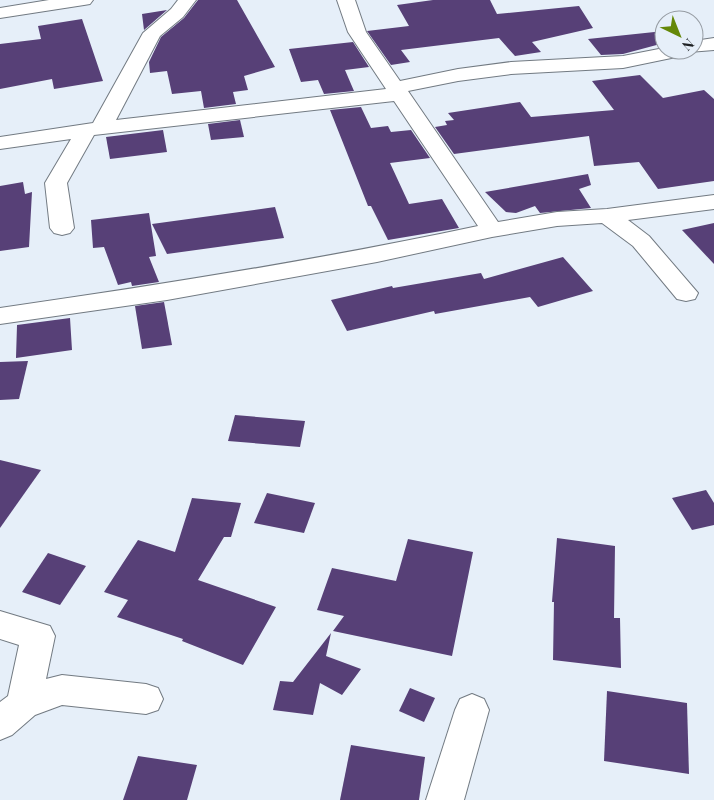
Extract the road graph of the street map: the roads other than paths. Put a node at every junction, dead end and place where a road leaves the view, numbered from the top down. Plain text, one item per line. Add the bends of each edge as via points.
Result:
1 (84, 0) edge
2 (186, 0) edge
3 (346, 0) edge
4 (0, 13) edge
5 (654, 56) edge
6 (397, 91) junction
7 (94, 129) junction
8 (0, 144) edge
9 (714, 202) edge
10 (607, 216) junction
11 (62, 228) dead end
12 (492, 230) junction
13 (686, 293) dead end
14 (0, 316) edge
15 (0, 625) edge
16 (146, 698) dead end
17 (472, 710) dead end
18 (11, 714) edge
19 (445, 800) edge

1 - 4 street
2 - 7 street via 178,13 152,33
3 - 6 street via 357,32
5 - 6 street via 623,62 467,73
6 - 7 street
6 - 12 street
7 - 8 street
7 - 11 street via 56,183
9 - 10 street
10 - 12 street via 557,219
10 - 13 street via 641,241
12 - 14 street via 377,255 167,292
15 - 18 street via 38,636
16 - 18 street via 62,690 45,695
17 - 19 street

